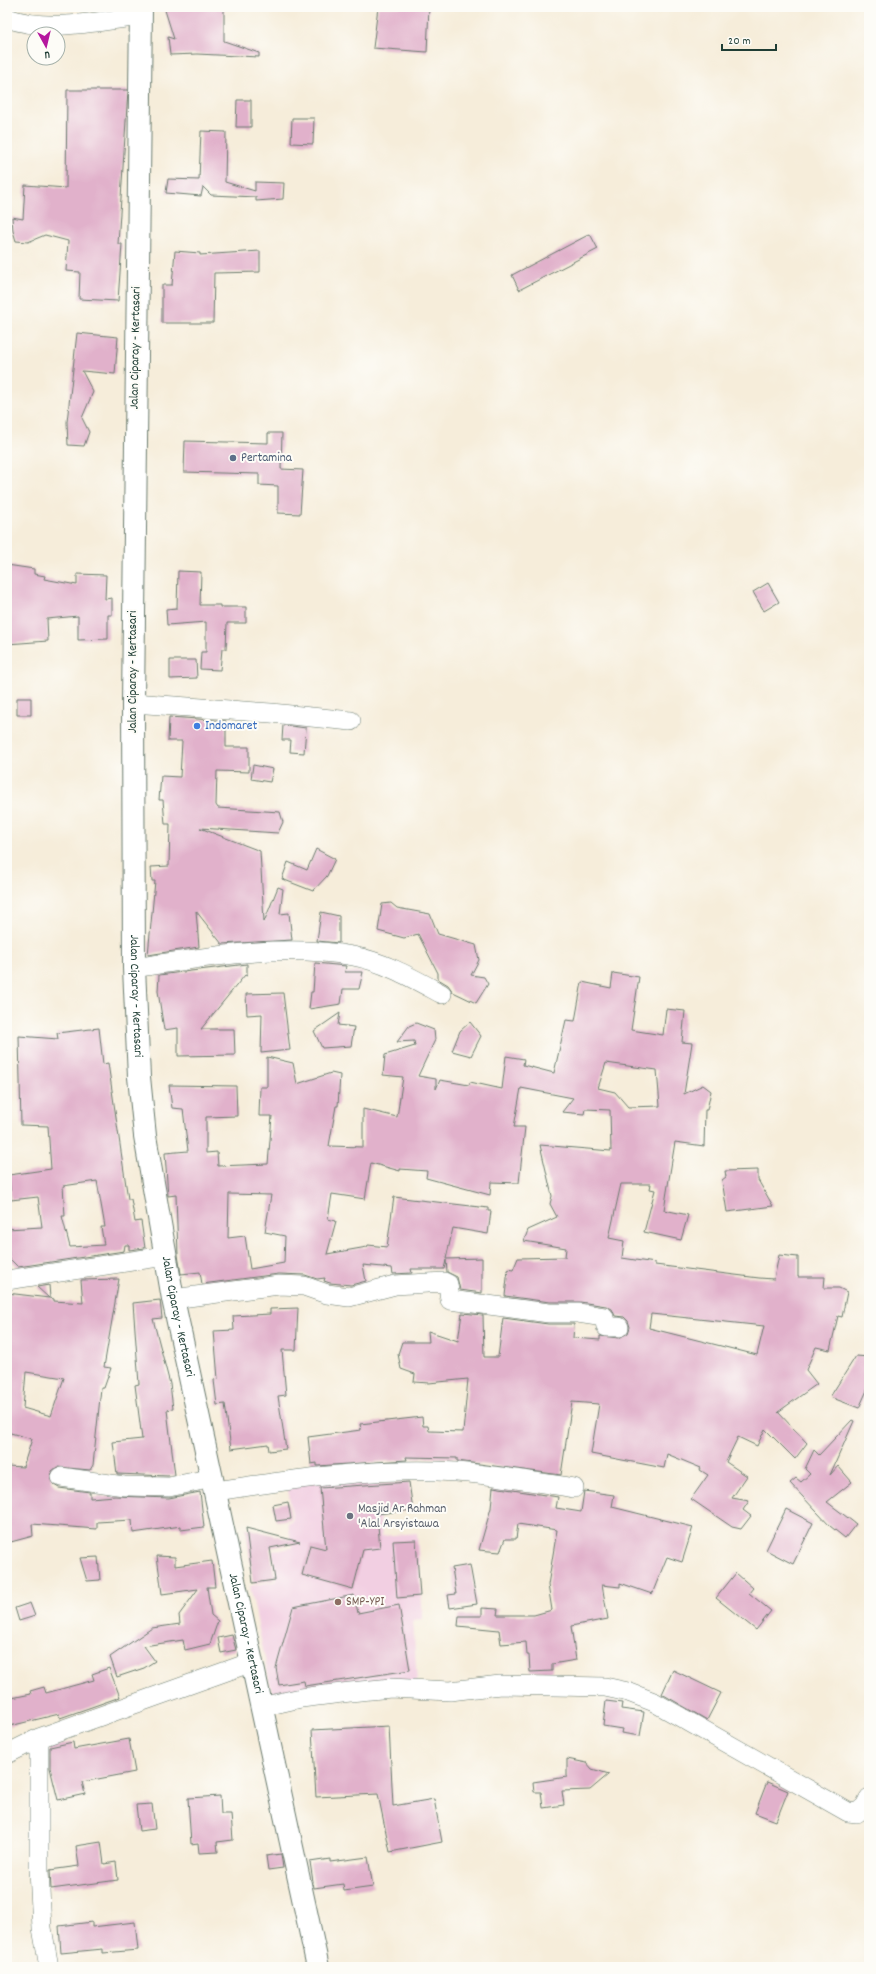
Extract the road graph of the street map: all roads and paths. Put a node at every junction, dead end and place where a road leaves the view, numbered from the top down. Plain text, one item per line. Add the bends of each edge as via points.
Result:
1 (141, 12) edge
2 (7, 18) edge
3 (132, 703) junction
4 (351, 721) dead end
5 (134, 968) junction
6 (442, 994) dead end
7 (165, 1256) junction
8 (7, 1280) edge
9 (173, 1299) junction
10 (618, 1327) dead end
11 (61, 1477) dead end
12 (215, 1484) junction
13 (574, 1488) dead end
14 (252, 1662) junction
15 (261, 1707) junction
16 (39, 1738) junction
17 (7, 1754) edge
18 (869, 1798) edge
19 (863, 1818) edge
20 (49, 1967) edge
21 (318, 1967) edge

1 - 2 street via 62,25 20,23
1 - 3 main road, Jalan Ciparay - Kertasari
3 - 4 street
3 - 5 main road, Jalan Ciparay - Kertasari
5 - 6 street via 236,952 295,950 354,956 399,971
5 - 7 main road, Jalan Ciparay - Kertasari via 139,1077 145,1136
7 - 8 street
7 - 9 main road, Jalan Ciparay - Kertasari
9 - 10 street via 279,1285 304,1286 327,1294 349,1297 395,1285 444,1282 448,1284 450,1300 549,1313 578,1313 604,1317 606,1327
9 - 12 main road, Jalan Ciparay - Kertasari
11 - 12 street via 124,1486
12 - 13 street via 382,1471 462,1472
12 - 14 main road, Jalan Ciparay - Kertasari
14 - 15 main road, Jalan Ciparay - Kertasari
14 - 16 street
15 - 19 street via 301,1698 392,1688 450,1691 525,1685 622,1691 654,1702 848,1812
15 - 21 main road, Jalan Ciparay - Kertasari
16 - 17 street
16 - 20 street via 39,1870 42,1928
18 - 19 street

